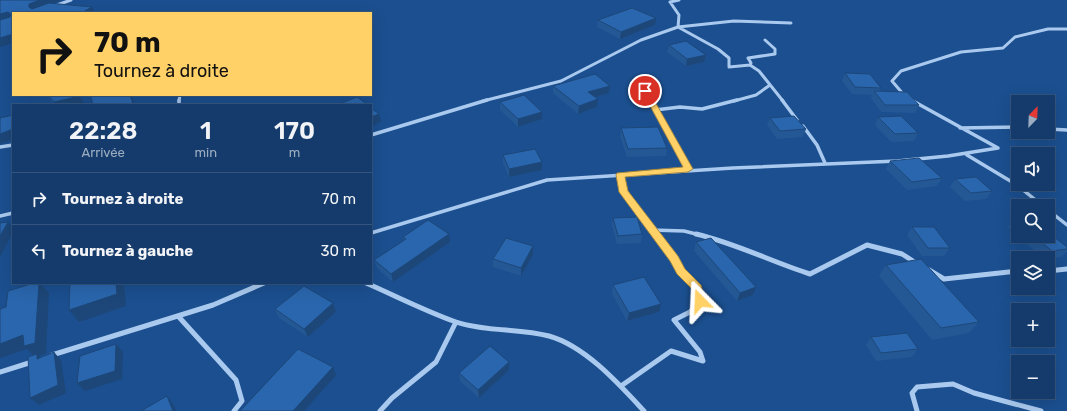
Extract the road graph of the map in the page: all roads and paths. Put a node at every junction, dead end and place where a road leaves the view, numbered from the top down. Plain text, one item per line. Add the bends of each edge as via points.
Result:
1 (71, 0) edge
2 (679, 0) edge
3 (50, 8) edge
4 (791, 23) dead end
5 (678, 27) junction
6 (1067, 29) edge
7 (765, 40) dead end
8 (750, 66) junction
9 (640, 81) dead end
10 (770, 85) junction
11 (655, 110) junction
12 (1011, 127) edge
13 (960, 128) junction
14 (1055, 129) edge
15 (1067, 130) edge
16 (372, 135) edge
17 (12, 145) edge
18 (0, 147) edge
19 (967, 155) junction
20 (825, 163) junction
21 (688, 169) junction
22 (620, 175) junction
23 (1034, 199) edge
24 (12, 213) edge
25 (0, 216) edge
26 (1055, 216) edge
27 (1067, 225) edge
28 (651, 230) junction
29 (372, 233) edge
30 (920, 265) edge
31 (926, 268) edge
32 (1067, 269) edge
33 (1055, 270) edge
34 (1011, 272) edge
35 (262, 284) edge
36 (368, 284) edge
37 (178, 316) junction
38 (456, 322) junction
39 (49, 356) edge
40 (35, 361) edge
41 (0, 372) edge
42 (620, 386) junction
43 (234, 411) edge
44 (380, 411) edge
45 (644, 411) edge
46 (918, 411) edge
47 (1041, 411) edge

1 - 3 street
2 - 5 street via 670,2 679,15
4 - 5 street via 763,20 703,22
5 - 8 street via 718,48 729,58 729,67
5 - 16 street via 641,40 560,81
6 - 13 street via 1048,29 1015,37 1003,48 961,52 901,71 892,81 907,98
7 - 8 street via 775,49 775,54 748,58
8 - 10 street via 759,71
9 - 11 street
10 - 11 street via 756,95 725,104 702,108
10 - 20 street via 817,145
11 - 21 street
12 - 13 street
13 - 19 street via 998,148
14 - 15 street
17 - 18 street
19 - 20 street
19 - 23 street via 1017,185
20 - 21 street
21 - 22 street
22 - 28 street via 624,192
22 - 29 street via 547,180 529,184
24 - 25 street
26 - 27 street
28 - 30 street via 684,231 717,239 810,274 867,245 902,254
28 - 42 street via 681,272 697,287 700,301 690,312 674,320 700,352 703,361 671,351
31 - 34 street via 944,279
32 - 33 street
35 - 37 street via 213,305
36 - 38 street
37 - 39 street
37 - 43 street via 236,380 242,401
38 - 42 street via 549,336 567,343 583,353
38 - 44 street via 436,362
40 - 41 street
42 - 45 street
46 - 47 street via 912,394 917,387 953,384 974,393

